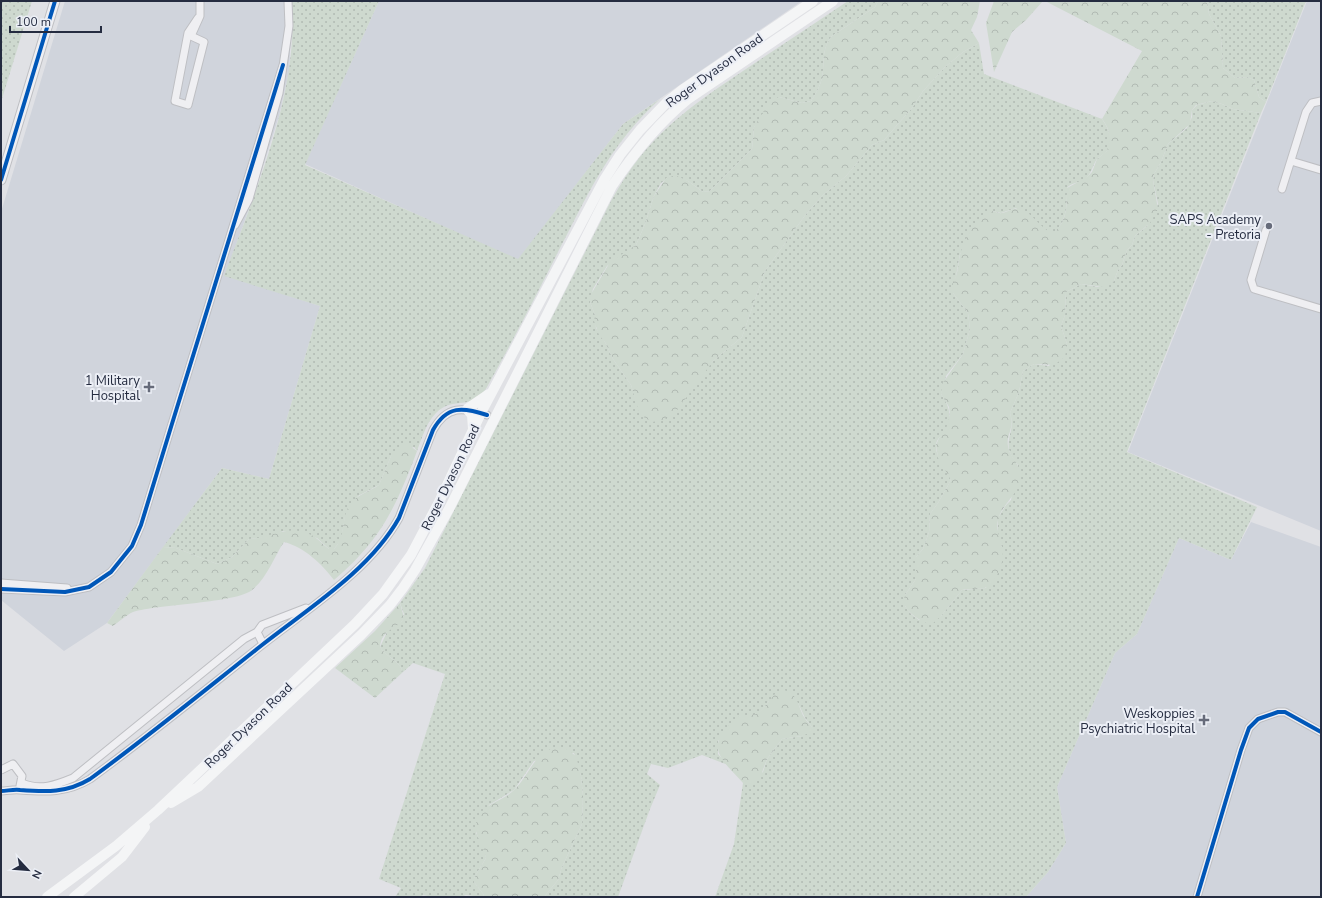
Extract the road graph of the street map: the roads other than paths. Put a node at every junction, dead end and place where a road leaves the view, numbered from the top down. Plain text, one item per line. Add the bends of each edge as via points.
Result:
1 (54, 1) edge
2 (200, 1) edge
3 (288, 1) edge
4 (813, 1) edge
5 (833, 1) edge
6 (198, 18) junction
7 (777, 25) junction
8 (783, 34) junction
9 (1321, 101) edge
10 (1290, 161) junction
11 (1321, 170) edge
12 (1, 180) edge
13 (1282, 189) dead end
14 (1266, 230) dead end
15 (563, 279) junction
16 (1320, 307) edge
17 (493, 390) junction
18 (467, 409) junction
19 (484, 414) junction
20 (471, 434) junction
21 (450, 507) junction
22 (97, 582) junction
23 (1, 583) edge
24 (1, 589) edge
25 (315, 605) junction
26 (257, 632) junction
27 (263, 644) junction
28 (1321, 732) edge
29 (1, 770) edge
30 (73, 778) junction
31 (20, 786) junction
32 (78, 787) junction
33 (1, 791) edge
34 (47, 897) edge
35 (74, 897) edge
36 (1197, 897) edge

1 - 12 street
2 - 6 street
3 - 22 street via 289,26 280,93 248,199 239,220 231,230 137,536 118,565
4 - 7 main road, Roger Dyason Road
5 - 8 main road, Roger Dyason Road
6 - 6 street via 188,33 176,101 188,105 204,42 191,36
7 - 8 main road
7 - 17 main road, Roger Dyason Road via 667,102 620,155 604,180
8 - 15 main road, Roger Dyason Road via 688,99 653,130 612,186
9 - 10 street via 1312,103 1306,112
10 - 11 street
10 - 13 street
14 - 16 street via 1251,280 1252,287
15 - 19 main road
15 - 21 main road, Roger Dyason Road
17 - 18 main road
17 - 19 main road, Roger Dyason Road
18 - 19 street
18 - 20 main road via 473,418
18 - 25 street via 450,411 438,421 392,530 362,564
19 - 20 main road, Roger Dyason Road
19 - 21 main road
20 - 34 main road, Roger Dyason Road via 411,555 380,598 158,810 111,850
21 - 35 main road, Roger Dyason Road via 415,570 376,621 198,787 156,812 122,857
22 - 23 street via 64,588
22 - 24 street via 79,590 65,592
25 - 26 street via 262,625
25 - 27 street
26 - 27 street
26 - 30 street via 244,639
27 - 32 street via 170,720
28 - 36 street via 1285,712 1258,719 1249,728
29 - 31 street via 13,764 21,774
30 - 31 street via 47,787
30 - 32 street
31 - 32 street via 41,792
31 - 33 street

